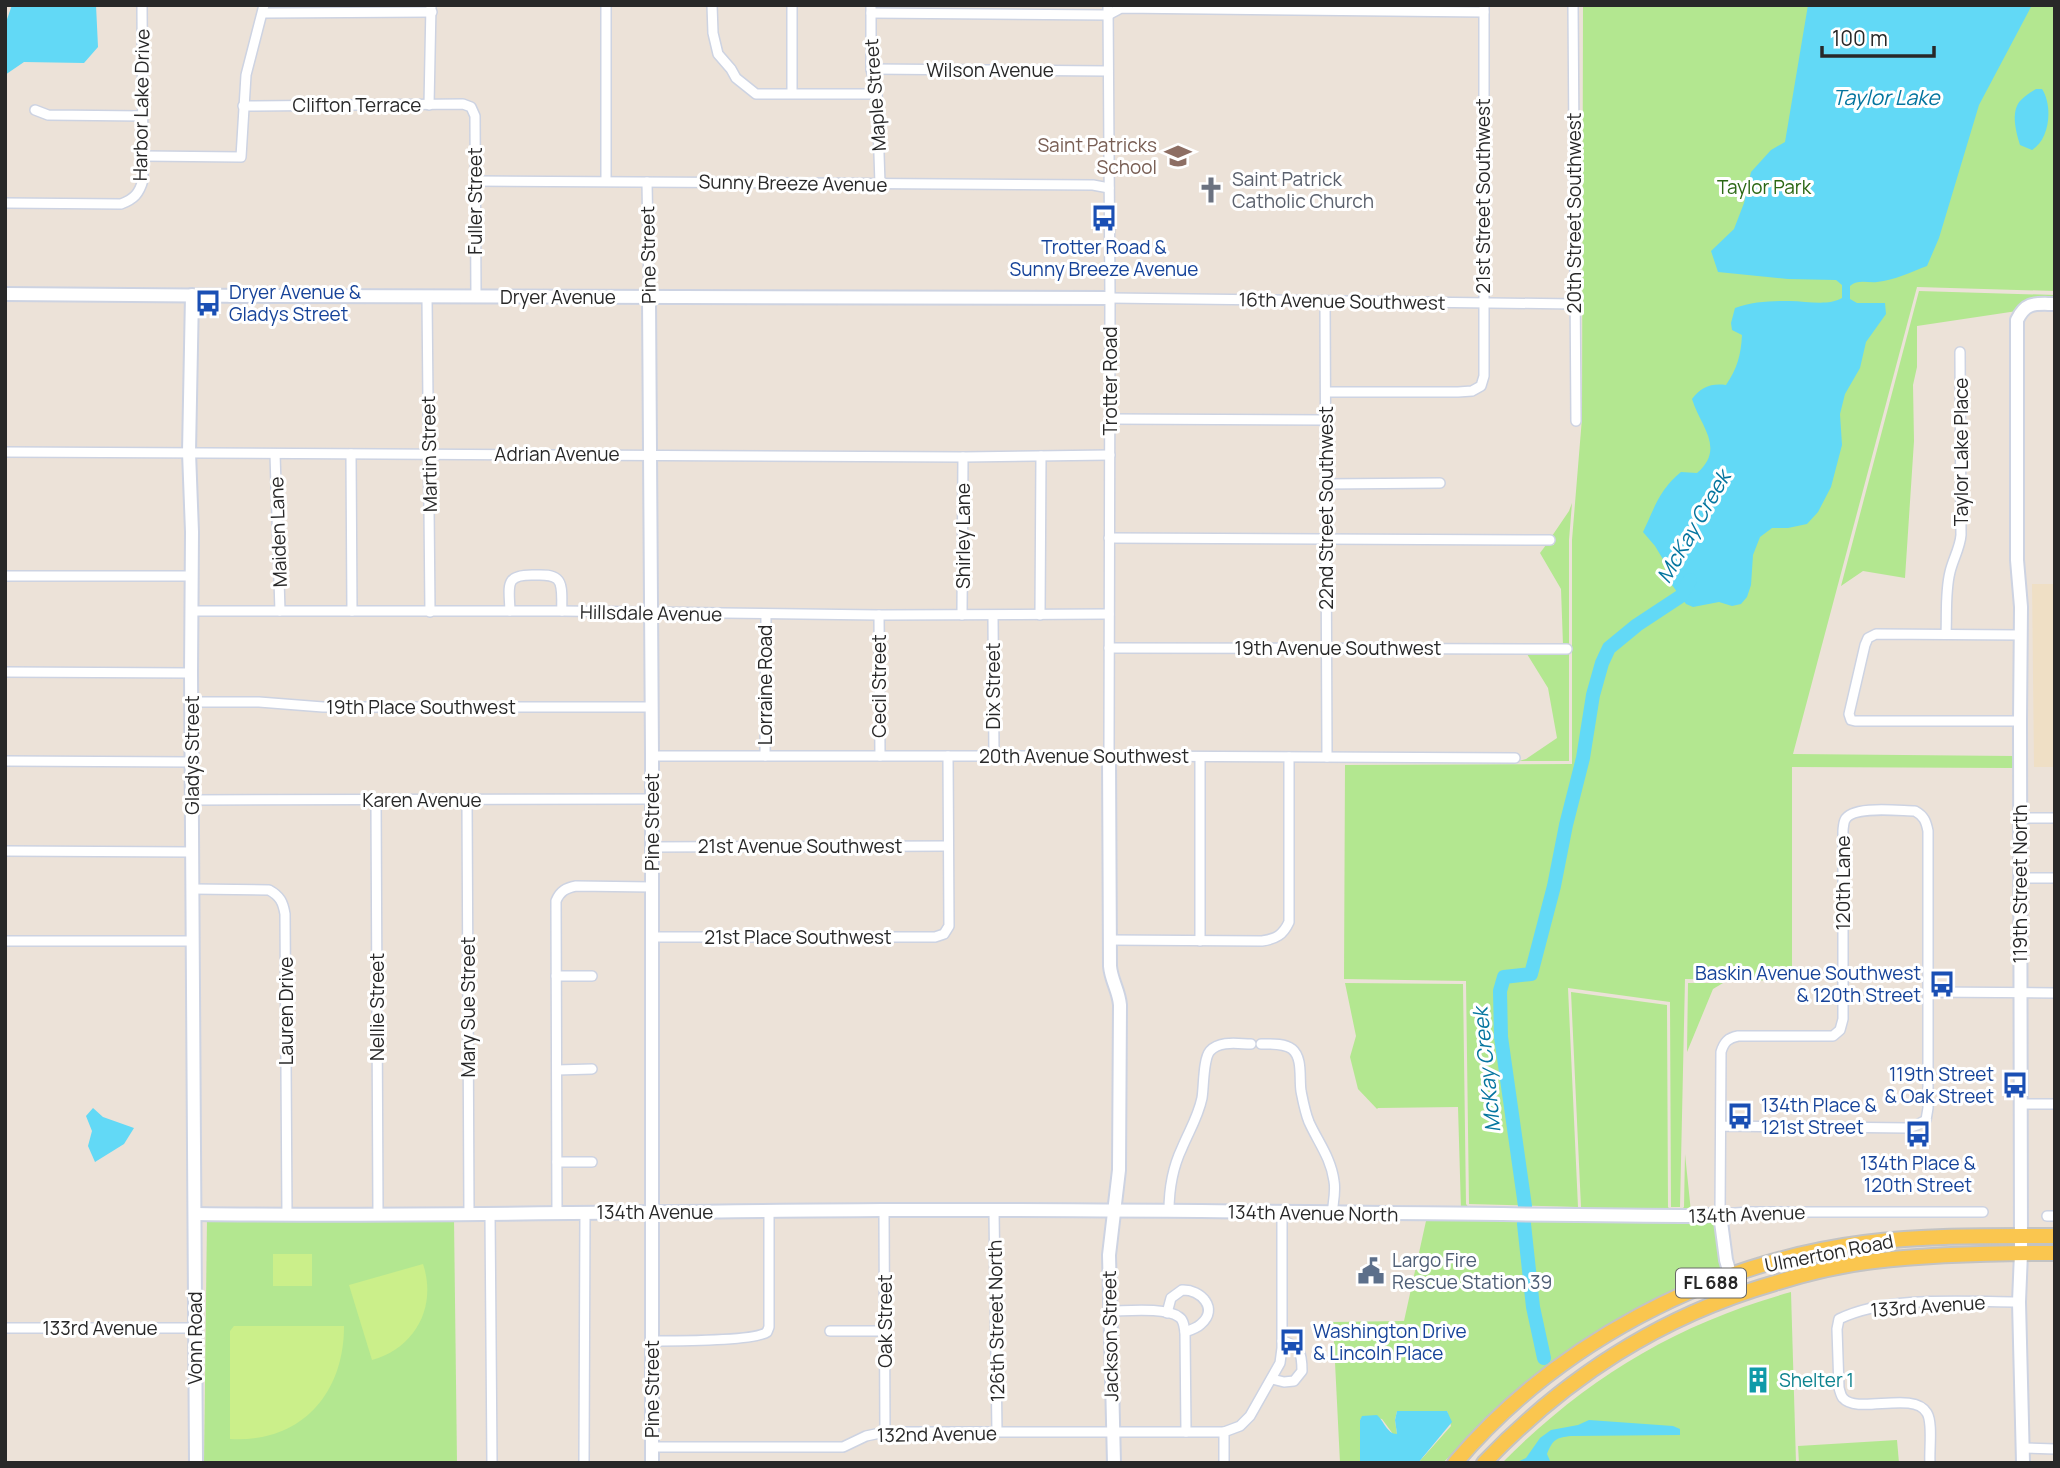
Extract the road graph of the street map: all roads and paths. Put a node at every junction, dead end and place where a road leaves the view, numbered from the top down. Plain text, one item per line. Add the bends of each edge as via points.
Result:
1 (142, 5) edge
2 (606, 5) edge
3 (712, 5) edge
4 (792, 5) edge
5 (1573, 5) edge
6 (264, 9) edge
7 (432, 9) edge
8 (871, 9) edge
9 (1484, 9) edge
10 (1108, 10) edge
11 (871, 69) junction
12 (1108, 71) junction
13 (792, 93) junction
14 (877, 94) junction
15 (429, 105) junction
16 (243, 106) junction
17 (471, 107) joint
18 (35, 110) dead end
19 (143, 116) junction
20 (143, 156) junction
21 (475, 181) junction
22 (606, 181) junction
23 (647, 181) junction
24 (880, 184) junction
25 (1109, 188) junction
26 (5, 203) edge
27 (5, 294) edge
28 (192, 295) junction
29 (427, 297) junction
30 (476, 297) junction
31 (649, 298) junction
32 (1110, 298) junction
33 (1325, 301) junction
34 (1483, 303) junction
35 (1574, 304) junction
36 (2055, 304) edge
37 (1960, 352) dead end
38 (1326, 392) junction
39 (1110, 419) junction
40 (1326, 420) junction
41 (1576, 421) dead end
42 (5, 452) edge
43 (189, 452) junction
44 (351, 453) junction
45 (275, 454) junction
46 (429, 454) junction
47 (650, 454) junction
48 (1110, 456) junction
49 (963, 457) junction
50 (1041, 457) junction
51 (1440, 483) dead end
52 (1326, 484) junction
53 (1110, 538) junction
54 (1326, 539) junction
55 (1550, 540) dead end
56 (5, 576) edge
57 (192, 576) junction
58 (192, 611) junction
59 (280, 611) junction
60 (352, 611) junction
61 (510, 611) junction
62 (562, 611) junction
63 (430, 612) junction
64 (651, 612) junction
65 (1109, 614) junction
66 (766, 615) junction
67 (879, 615) junction
68 (962, 615) junction
69 (993, 615) junction
70 (1040, 615) junction
71 (1946, 634) junction
72 (2021, 635) junction
73 (1109, 648) junction
74 (1327, 648) junction
75 (1567, 649) dead end
76 (5, 672) edge
77 (191, 673) junction
78 (191, 702) junction
79 (651, 707) junction
80 (2020, 721) junction
81 (765, 756) junction
82 (880, 756) junction
83 (948, 756) junction
84 (994, 756) junction
85 (1109, 756) junction
86 (652, 757) junction
87 (1200, 757) junction
88 (1289, 757) junction
89 (1327, 757) junction
90 (1516, 758) dead end
91 (5, 761) edge
92 (192, 762) junction
93 (652, 799) junction
94 (192, 800) junction
95 (376, 800) junction
96 (467, 800) junction
97 (2020, 818) junction
98 (2055, 818) edge
99 (948, 846) junction
100 (652, 847) junction
101 (5, 851) edge
102 (192, 852) junction
103 (2020, 878) junction
104 (2055, 878) edge
105 (652, 887) junction
106 (193, 889) junction
107 (652, 937) junction
108 (1109, 940) junction
109 (5, 941) edge
110 (192, 941) junction
111 (1200, 941) junction
112 (556, 976) junction
113 (592, 976) dead end
114 (1929, 992) junction
115 (2020, 992) junction
116 (2055, 993) edge
117 (592, 1069) dead end
118 (557, 1070) junction
119 (2021, 1104) junction
120 (2055, 1104) edge
121 (1721, 1126) junction
122 (557, 1162) junction
123 (592, 1162) dead end
124 (884, 1210) junction
125 (1115, 1210) junction
126 (995, 1211) junction
127 (1169, 1211) junction
128 (557, 1212) junction
129 (584, 1212) junction
130 (652, 1212) junction
131 (769, 1212) junction
132 (1983, 1212) dead end
133 (1282, 1213) junction
134 (195, 1214) junction
135 (378, 1214) junction
136 (469, 1214) junction
137 (490, 1214) junction
138 (1332, 1214) junction
139 (1720, 1214) junction
140 (287, 1215) junction
141 (1512, 1215) joint
142 (2021, 1236) junction
143 (2055, 1236) edge
144 (2021, 1253) junction
145 (2055, 1253) edge
146 (1730, 1275) junction
147 (1736, 1294) junction
148 (2020, 1302) junction
149 (1110, 1311) junction
150 (1167, 1313) junction
151 (5, 1328) edge
152 (195, 1328) junction
153 (830, 1331) dead end
154 (885, 1331) junction
155 (1185, 1332) junction
156 (651, 1341) junction
157 (1282, 1341) junction
158 (1272, 1379) junction
159 (886, 1432) junction
160 (997, 1432) junction
161 (1186, 1432) junction
162 (1224, 1432) junction
163 (1112, 1433) junction
164 (652, 1447) junction
165 (2022, 1448) junction
166 (2055, 1449) edge
167 (196, 1463) edge
168 (492, 1463) edge
169 (584, 1463) edge
170 (652, 1463) edge
171 (1114, 1463) edge
172 (1224, 1463) edge
173 (1455, 1463) edge
174 (1484, 1463) edge
175 (1930, 1463) edge
176 (2023, 1463) edge

1 - 19 street, Harbor Lake Drive
2 - 22 street
3 - 13 street via 718,54 736,78 756,94
4 - 13 street
5 - 35 street, 20th Street Southwest
6 - 7 street
6 - 16 street via 246,75
7 - 15 street
8 - 10 street
8 - 11 street, Maple Street
9 - 10 street
9 - 34 street, 21st Street Southwest
10 - 12 street, Trotter Road
11 - 12 street, Wilson Avenue
11 - 14 street, Maple Street
12 - 25 street, Trotter Road
13 - 14 street
14 - 24 street, Maple Street
15 - 16 street, Clifton Terrace
15 - 17 street, Clifton Terrace
16 - 20 street via 241,157
17 - 21 street, Fuller Street via 475,116
18 - 19 street via 48,115
19 - 20 street, Harbor Lake Drive
20 - 26 street, Harbor Lake Drive via 140,191 121,204
21 - 22 street, Sunny Breeze Avenue
21 - 30 street, Fuller Street
22 - 23 street, Sunny Breeze Avenue
23 - 24 street, Sunny Breeze Avenue
23 - 31 street, Pine Street
24 - 25 street, Sunny Breeze Avenue
25 - 32 street, Trotter Road
27 - 28 street, Dryer Avenue
28 - 29 street, Dryer Avenue
28 - 43 street, Gladys Street
29 - 30 street, Dryer Avenue
29 - 46 street, Martin Street
30 - 31 street, Dryer Avenue
31 - 32 street, Dryer Avenue
31 - 47 street, Pine Street
32 - 33 street, 16th Avenue Southwest
32 - 39 street, Trotter Road
33 - 34 street, 16th Avenue Southwest
33 - 38 street, 22nd Street Southwest
34 - 35 street, 16th Avenue Southwest
34 - 38 street, 21st Street Southwest via 1481,386 1458,392
35 - 41 street, 20th Street Southwest
36 - 72 street, 119th Street North via 2025,307 2017,320
37 - 71 street, Taylor Lake Place via 1961,535 1950,571
38 - 40 street, 22nd Street Southwest
39 - 40 street
39 - 48 street, Trotter Road
40 - 52 street, 22nd Street Southwest
42 - 43 street, Adrian Avenue
43 - 45 street, Adrian Avenue
43 - 57 street, Gladys Street
44 - 45 street, Adrian Avenue
44 - 46 street, Adrian Avenue
44 - 60 street
45 - 59 street, Maiden Lane
46 - 47 street, Adrian Avenue
46 - 63 street, Martin Street
47 - 49 street, Adrian Avenue
47 - 64 street, Pine Street
48 - 50 street, Adrian Avenue
48 - 53 street, Trotter Road
49 - 50 street, Adrian Avenue
49 - 68 street, Shirley Lane
50 - 70 street
51 - 52 street
52 - 54 street, 22nd Street Southwest
53 - 54 street
53 - 65 street, Trotter Road
54 - 55 street
54 - 74 street, 22nd Street Southwest
56 - 57 street
57 - 58 street, Gladys Street
58 - 59 street, Hillsdale Avenue
58 - 77 street, Gladys Street
59 - 60 street, Hillsdale Avenue
60 - 63 street, Hillsdale Avenue
61 - 62 street, Hillsdale Avenue
61 - 62 street via 513,578 550,575 561,585
61 - 63 street, Hillsdale Avenue
62 - 64 street, Hillsdale Avenue
64 - 66 street, Hillsdale Avenue
64 - 79 street, Pine Street
65 - 70 street, Hillsdale Avenue
65 - 73 street, Trotter Road
66 - 67 street, Hillsdale Avenue
66 - 81 street, Lorraine Road
67 - 68 street, Hillsdale Avenue
67 - 82 street, Cecil Street
68 - 69 street, Hillsdale Avenue
69 - 70 street, Hillsdale Avenue
69 - 84 street, Dix Street
71 - 72 street
71 - 80 street via 1876,634 1868,638 1851,720
72 - 80 street, 119th Street North
73 - 74 street, 19th Avenue Southwest
73 - 85 street, Trotter Road
74 - 75 street, 19th Avenue Southwest
74 - 89 street, 22nd Street Southwest
76 - 77 street
77 - 78 street, Gladys Street
78 - 79 street, 19th Place Southwest via 323,708
78 - 92 street, Gladys Street
79 - 86 street, Pine Street
80 - 97 street, 119th Street North
81 - 82 street, 20th Avenue Southwest
81 - 86 street, 20th Avenue Southwest
82 - 83 street, 20th Avenue Southwest
83 - 84 street, 20th Avenue Southwest
83 - 99 street
84 - 85 street, 20th Avenue Southwest
85 - 87 street, 20th Avenue Southwest
85 - 108 street, Jackson Street
86 - 93 street, Pine Street
87 - 88 street, 20th Avenue Southwest
87 - 111 street
88 - 89 street, 20th Avenue Southwest
88 - 111 street via 1289,922 1285,931 1269,940
89 - 90 street, 20th Avenue Southwest
91 - 92 street
92 - 94 street, Gladys Street
93 - 96 street, Karen Avenue
93 - 100 street, Pine Street
94 - 95 street, Karen Avenue
94 - 102 street, Gladys Street
95 - 96 street, Karen Avenue
95 - 135 street, Nellie Street
96 - 136 street, Mary Sue Street
97 - 98 street
97 - 103 street, 119th Street North
99 - 100 street, 21st Avenue Southwest
99 - 107 street, 21st Place Southwest via 949,926 935,937
100 - 105 street, Pine Street
101 - 102 street
102 - 106 street, Gladys Street
103 - 104 street
103 - 115 street, 119th Street North
105 - 107 street, Pine Street
105 - 112 street via 576,886 559,894
106 - 110 street, Gladys Street
106 - 140 street, Lauren Drive via 270,890 283,902
107 - 130 street, Pine Street
108 - 111 street
108 - 125 street, Jackson Street via 1111,975 1120,1005
109 - 110 street
110 - 134 street, Gladys Street
112 - 113 street
112 - 118 street
114 - 115 street
114 - 121 street via 1926,1120 1908,1128
114 - 121 street, 120th Lane via 1926,821 1915,811 1850,814 1843,831 1840,1030 1833,1036 1730,1037 1721,1052
115 - 116 street
115 - 119 street, 119th Street North
117 - 118 street
118 - 122 street
119 - 120 street
119 - 142 street, 119th Street North
121 - 139 street
122 - 123 street
122 - 128 street
124 - 126 street, 134th Avenue
124 - 131 street, 134th Avenue
124 - 154 street, Oak Street
125 - 126 street, 134th Avenue
125 - 127 street, 134th Avenue North
125 - 149 street, Jackson Street via 1109,1255
126 - 160 street, 126th Street North
127 - 133 street, 134th Avenue North
127 - 138 street via 1171,1177 1199,1112 1208,1052 1222,1044 1281,1044 1298,1058 1304,1108 1328,1155 1335,1185
128 - 129 street, 134th Avenue
128 - 137 street, 134th Avenue
129 - 130 street, 134th Avenue
129 - 169 street
130 - 131 street, 134th Avenue
130 - 156 street, Pine Street
131 - 156 street via 767,1332 757,1337
132 - 139 street, 134th Avenue
133 - 138 street, 134th Avenue North
133 - 157 street
134 - 140 street, 134th Avenue
134 - 152 street, Vonn Road
135 - 136 street, 134th Avenue
135 - 140 street, 134th Avenue
136 - 137 street, 134th Avenue
137 - 168 street
138 - 141 street, 134th Avenue North
139 - 141 street, 134th Avenue
139 - 146 street
142 - 143 main road, Ulmerton Road / FL 688
142 - 144 street, 119th Street North
142 - 146 main road, Ulmerton Road / FL 688 via 1860,1243
144 - 145 main road, Ulmerton Road / FL 688
144 - 147 main road, Ulmerton Road / FL 688 via 1872,1261
144 - 148 street, 119th Street North
146 - 147 street
146 - 173 main road, Ulmerton Road / FL 688 via 1655,1309 1579,1353 1519,1400
147 - 174 main road, Ulmerton Road / FL 688 via 1659,1328 1609,1357 1552,1398
148 - 165 street, 119th Street North
148 - 175 street, 133rd Avenue via 1889,1306 1839,1319 1842,1397 1859,1404 1920,1405 1929,1418
149 - 150 street
149 - 163 street, Jackson Street
150 - 155 street via 1178,1316
150 - 155 street via 1171,1297 1182,1290 1203,1297 1208,1307 1206,1318
151 - 152 street, 133rd Avenue
152 - 167 street, Vonn Road
153 - 154 street
154 - 159 street, Oak Street
155 - 161 street
156 - 164 street, Pine Street
157 - 158 street via 1280,1363
157 - 158 street via 1300,1352 1301,1371 1294,1381
158 - 162 street via 1251,1416
159 - 160 street, 132nd Avenue
159 - 164 street, 132nd Avenue via 843,1447
160 - 163 street, 132nd Avenue
161 - 162 street, 132nd Avenue
161 - 163 street, 132nd Avenue
162 - 172 street
163 - 171 street, Jackson Street
164 - 170 street, Pine Street
165 - 166 street
165 - 176 street, 119th Street North

